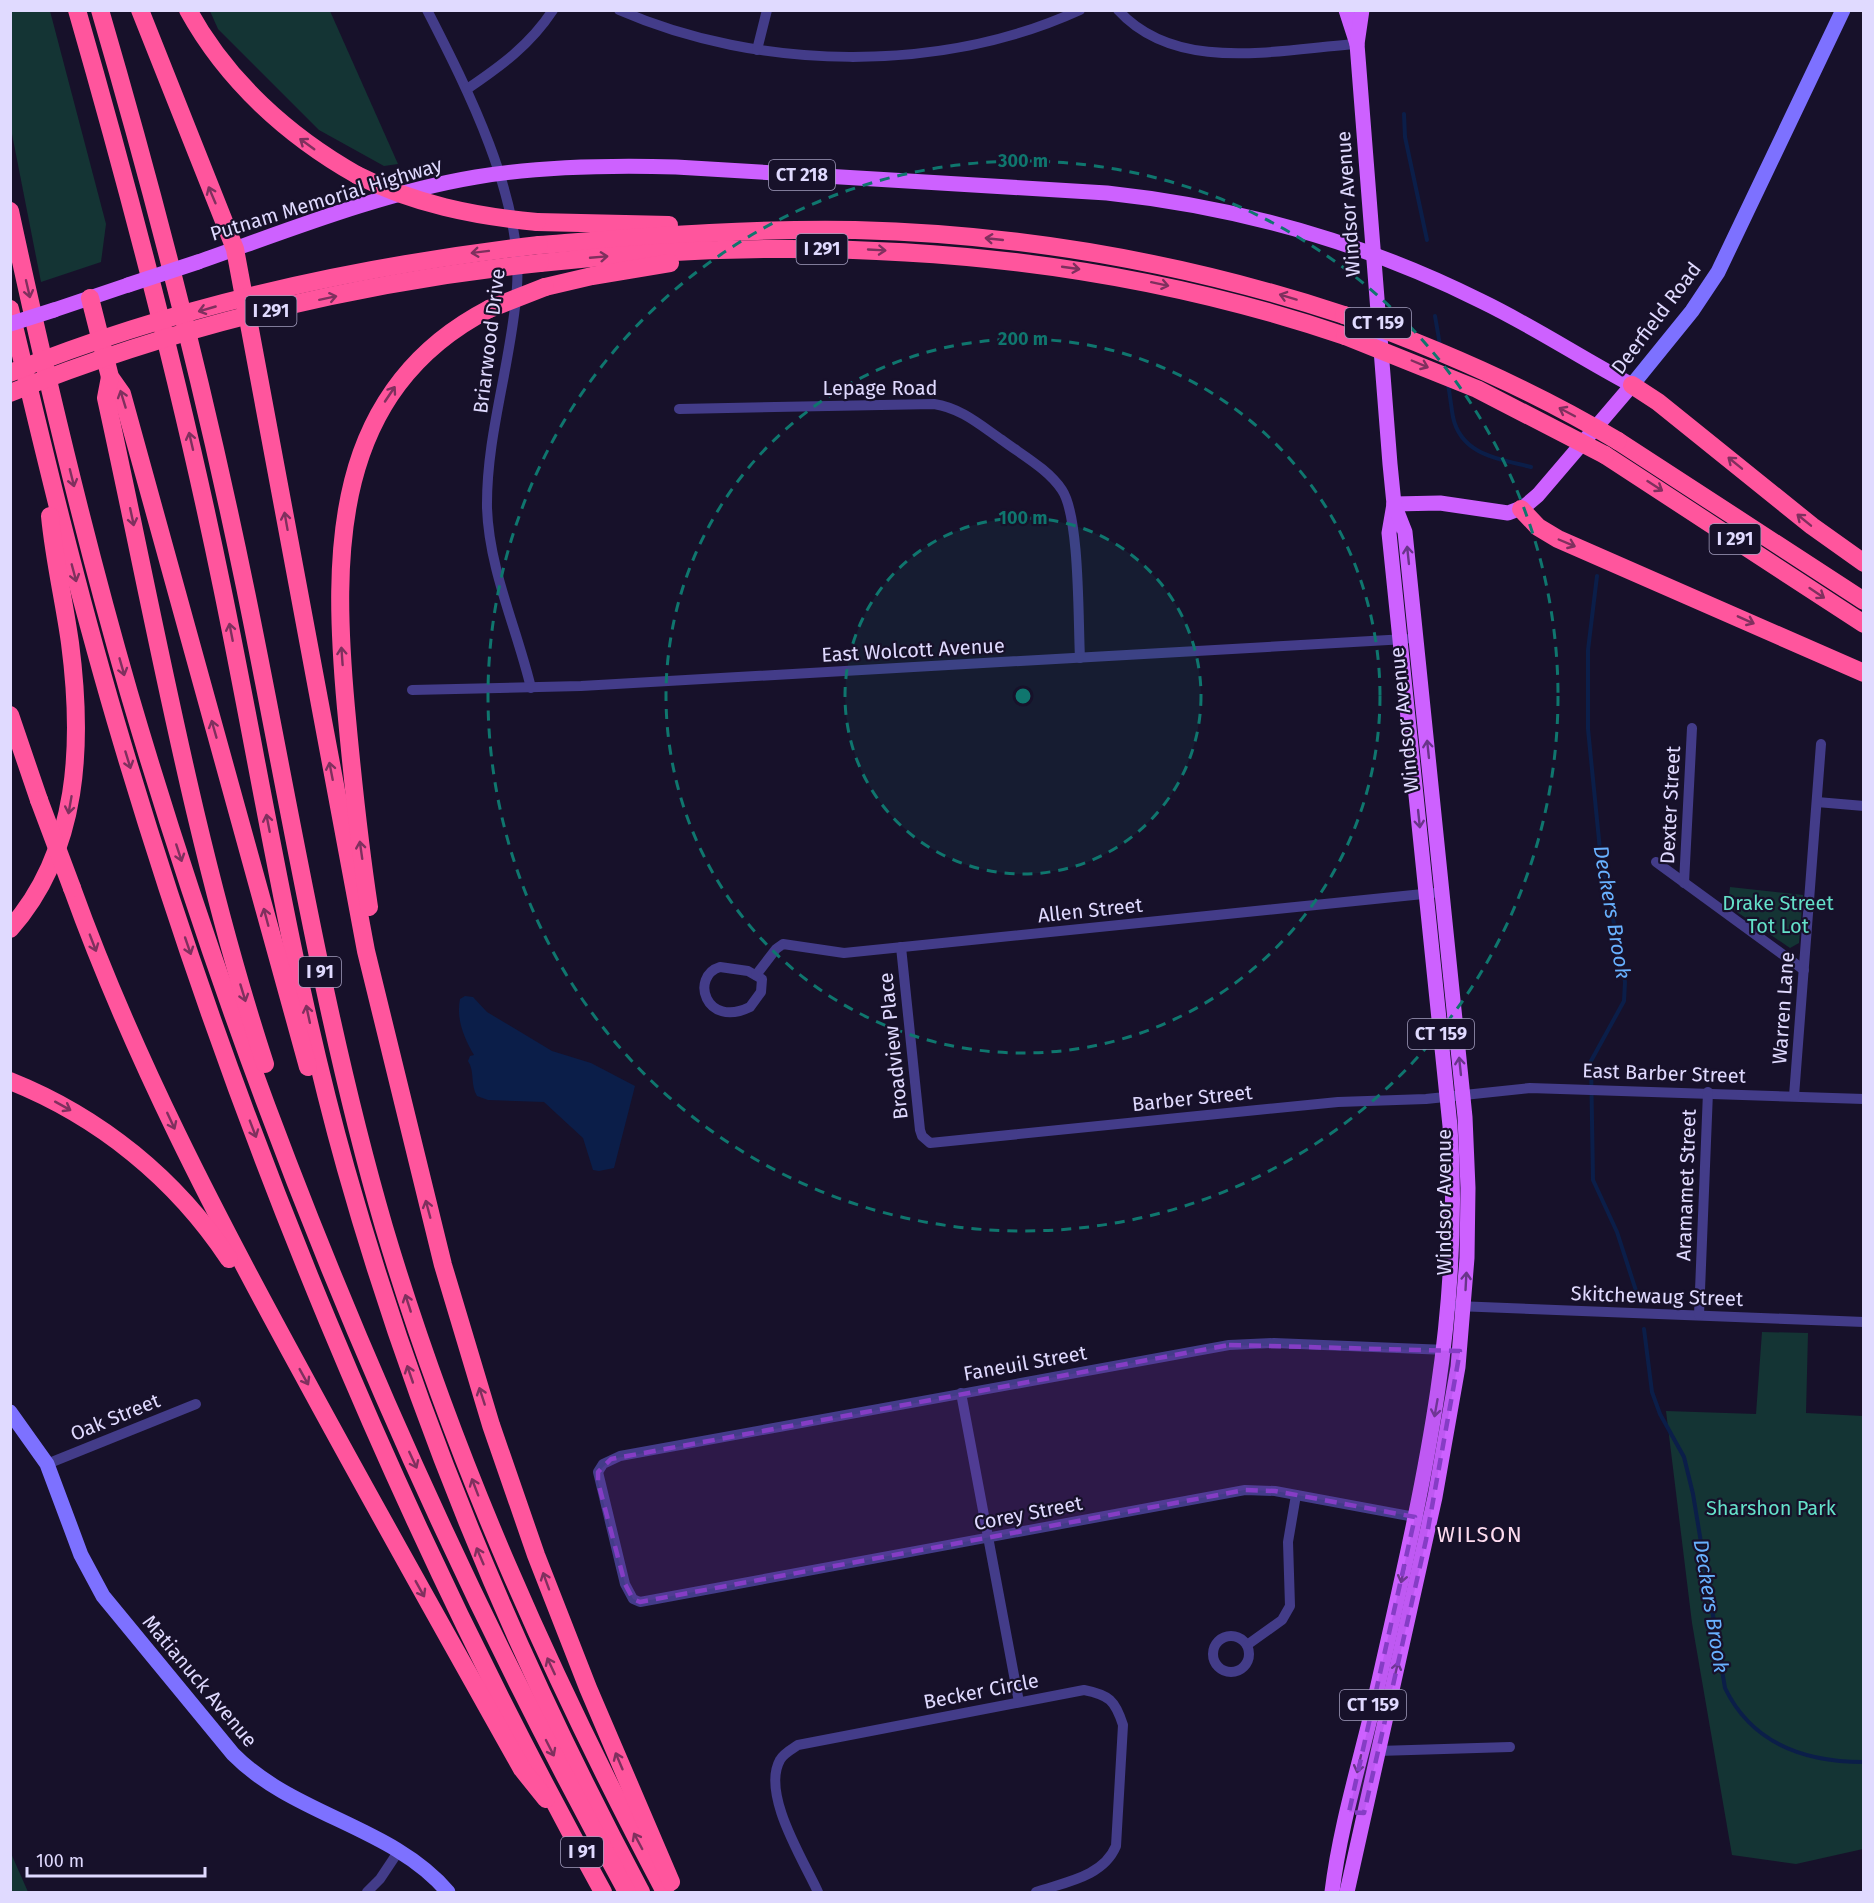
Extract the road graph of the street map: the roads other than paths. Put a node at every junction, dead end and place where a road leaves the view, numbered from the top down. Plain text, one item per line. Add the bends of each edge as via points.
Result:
1 (77, 10) edge
2 (100, 10) edge
3 (140, 10) edge
4 (188, 10) edge
5 (426, 10) edge
6 (553, 10) edge
7 (619, 10) edge
8 (767, 10) edge
9 (1080, 10) edge
10 (1118, 10) edge
11 (1346, 10) edge
12 (1362, 10) edge
13 (1843, 10) edge
14 (1357, 44) junction
15 (757, 50) junction
16 (467, 89) junction
17 (497, 174) junction
18 (10, 211) edge
19 (820, 239) junction
20 (235, 249) junction
21 (1372, 253) junction
22 (539, 254) junction
23 (90, 298) junction
24 (10, 309) edge
25 (10, 324) edge
26 (10, 373) edge
27 (110, 377) junction
28 (1632, 385) junction
29 (10, 393) edge
30 (679, 409) dead end
31 (50, 475) junction
32 (1394, 504) junction
33 (1521, 509) junction
34 (1863, 563) edge
35 (1863, 601) edge
36 (1863, 624) edge
37 (1417, 638) junction
38 (1400, 639) junction
39 (1080, 658) junction
40 (1863, 673) edge
41 (531, 688) junction
42 (412, 690) dead end
43 (10, 716) edge
44 (1425, 718) junction
45 (1408, 719) junction
46 (1692, 728) dead end
47 (1821, 744) dead end
48 (1817, 802) junction
49 (1863, 806) edge
50 (1656, 862) dead end
51 (1684, 883) junction
52 (1434, 893) junction
53 (10, 929) edge
54 (901, 947) junction
55 (1804, 970) junction
56 (756, 975) junction
57 (392, 1053) junction
58 (10, 1081) edge
59 (1708, 1092) junction
60 (1455, 1096) junction
61 (1794, 1096) junction
62 (1863, 1100) edge
63 (925, 1140) joint
64 (358, 1213) junction
65 (1457, 1306) junction
66 (1699, 1315) junction
67 (1863, 1322) edge
68 (276, 1326) junction
69 (356, 1329) junction
70 (1452, 1350) junction
71 (962, 1393) junction
72 (196, 1404) dead end
73 (10, 1412) edge
74 (47, 1464) junction
75 (1296, 1495) junction
76 (1423, 1518) junction
77 (988, 1539) junction
78 (633, 1599) joint
79 (1248, 1645) dead end
80 (1020, 1702) junction
81 (1510, 1747) dead end
82 (1378, 1750) junction
83 (560, 1812) junction
84 (1356, 1813) junction
85 (398, 1852) junction
86 (1056, 1889) edge
87 (367, 1893) edge
88 (448, 1893) edge
89 (603, 1893) edge
90 (627, 1893) edge
91 (641, 1893) edge
92 (665, 1893) edge
93 (675, 1893) edge
94 (818, 1893) edge
95 (1036, 1893) edge
96 (1332, 1893) edge
97 (1347, 1893) edge

64 -> 1 highway via 299,974 179,386
92 -> 2 highway, I 91 via 568,1702 498,1544 431,1371 383,1223 321,975 205,404 155,204
20 -> 3 highway
19 -> 4 highway, bridge via 769,226 537,222 434,205 388,190 312,147 261,104 215,52
5 - 16 street, Briarwood Drive
6 - 16 street via 540,31 516,55
7 - 15 street via 661,28
8 - 15 street
9 - 15 street via 999,38 932,52 862,57
10 - 14 street via 1150,36 1178,48 1208,54
11 - 14 main road, Windsor Avenue / CT 159
12 - 14 main road, Windsor Avenue / CT 159
13 - 28 street, Deerfield Road via 1718,272
14 - 21 main road, Windsor Avenue / CT 159
16 - 17 street, Briarwood Drive
17 - 20 main road, Putnam Memorial Highway / CT 218 via 395,196
17 - 21 main road, Putnam Memorial Highway / CT 218 via 625,165 1107,193 1240,214
17 - 41 street, Briarwood Drive via 514,227 518,268 490,468 488,509 492,549
18 -> 69 highway via 79,504 146,749 243,1037 304,1203
19 - 22 highway, I 291 via 675,251
35 -> 19 highway, I 291, bridge via 1618,441 1497,377 1344,315 1237,283 1100,253 956,236
19 -> 36 highway, I 291, bridge via 1085,270 1205,294 1345,336 1494,397 1605,455
57 -> 19 highway, bridge via 349,743 339,600 342,533 357,464 371,428 388,397 428,350 489,309 545,288 647,266 784,254
20 - 23 main road, Putnam Memorial Highway / CT 218, bridge
57 -> 20 highway via 354,887
21 - 28 main road, Putnam Memorial Highway via 1484,302
21 - 32 main road, Windsor Avenue / CT 159
22 -> 26 highway, I 291, bridge via 396,266 263,294 153,324
29 -> 22 highway, I 291, bridge via 114,356 258,314
23 - 25 main road, Putnam Memorial Highway / CT 218, bridge
23 - 27 highway
24 - 31 highway, I 91
64 -> 27 highway via 336,1159 297,1028 122,394
27 -> 69 highway via 106,398 205,853 260,1049
28 - 33 main road, Deerfield Road via 1538,495
34 -> 28 highway
30 - 39 street, Lepage Road via 934,404 968,416 1043,470 1069,503
31 -> 53 highway via 51,528 74,689 74,775 68,815 54,861 37,895
31 -> 83 highway, I 91 via 128,763 254,1131 340,1346 425,1539
32 - 33 main road via 1440,503 1503,513
37 -> 32 main road, Windsor Avenue / CT 159 via 1405,532
32 - 38 main road, Windsor Avenue / CT 159 via 1389,533
33 -> 40 highway via 1538,527 1558,539
37 - 38 street, East Wolcott Avenue
37 - 44 main road, Windsor Avenue / CT 159
38 - 39 street, East Wolcott Avenue
38 - 45 main road, Windsor Avenue / CT 159
39 - 41 street, East Wolcott Avenue
41 - 42 street, East Wolcott Avenue
43 -> 68 highway, bridge via 72,888 155,1088
44 - 45 main road
52 -> 44 main road, Windsor Avenue / CT 159
45 -> 52 main road, Windsor Avenue / CT 159
46 - 51 street, Dexter Street
47 - 48 street, Warren Lane
48 - 49 street
48 - 55 street, Warren Lane
50 - 51 street
51 - 55 street
52 - 54 street, Allen Street
52 - 60 main road, Windsor Avenue / CT 159
54 - 56 street, Allen Street via 835,953 785,944 776,949
54 - 63 street, Broadview Place via 920,1130
55 - 61 street, Warren Lane
56 - 56 street via 723,967 714,969 705,985 711,1006 728,1012 750,1007 763,986
93 -> 57 highway via 566,1633 509,1478 443,1265
58 -> 68 highway via 80,1115 153,1170 208,1230
59 - 60 street, East Barber Street via 1530,1088
59 - 61 street, East Barber Street
59 - 66 street, Aramamet Street
60 - 63 street, Barber Street via 1257,1110 961,1141
60 - 65 main road, Windsor Avenue / CT 159
61 - 62 street, East Barber Street
91 -> 64 highway via 547,1707 473,1539 406,1363
65 - 66 street, Skitchewaug Street
65 - 70 main road, Windsor Avenue / CT 159
66 - 67 street, Skitchewaug Street
68 -> 83 highway via 522,1769
69 -> 90 highway via 492,1631
70 - 71 street, Faneuil Street via 1274,1343 1228,1345
70 - 76 main road, Windsor Avenue / CT 159
71 - 77 street
71 - 78 street, Faneuil Street via 620,1456 603,1464 598,1482 625,1584
72 - 74 street, Oak Street
73 - 74 street, Matianuck Avenue
74 - 85 street, Matianuck Avenue via 81,1556 103,1596 233,1754 281,1793
75 - 76 street, Corey Street
75 - 77 street, Corey Street via 1245,1490
75 - 79 street via 1288,1542 1290,1606 1282,1620
82 -> 76 main road, Windsor Avenue / CT 159
76 -> 84 main road, Windsor Avenue / CT 159
77 - 78 street, Corey Street via 649,1602
77 - 80 street
80 - 86 street, Becker Circle via 1084,1690 1106,1695 1123,1725 1116,1846 1110,1860 1096,1871
80 - 94 street, Becker Circle via 798,1745 780,1758 775,1775 778,1801
81 - 82 street
82 - 84 main road, Windsor Avenue / CT 159
83 - 89 highway, I 91
84 - 96 main road, Windsor Avenue / CT 159
84 - 97 main road, Windsor Avenue / CT 159
85 - 87 street
85 - 88 street, Matianuck Avenue via 428,1872
86 - 95 street, Becker Circle

